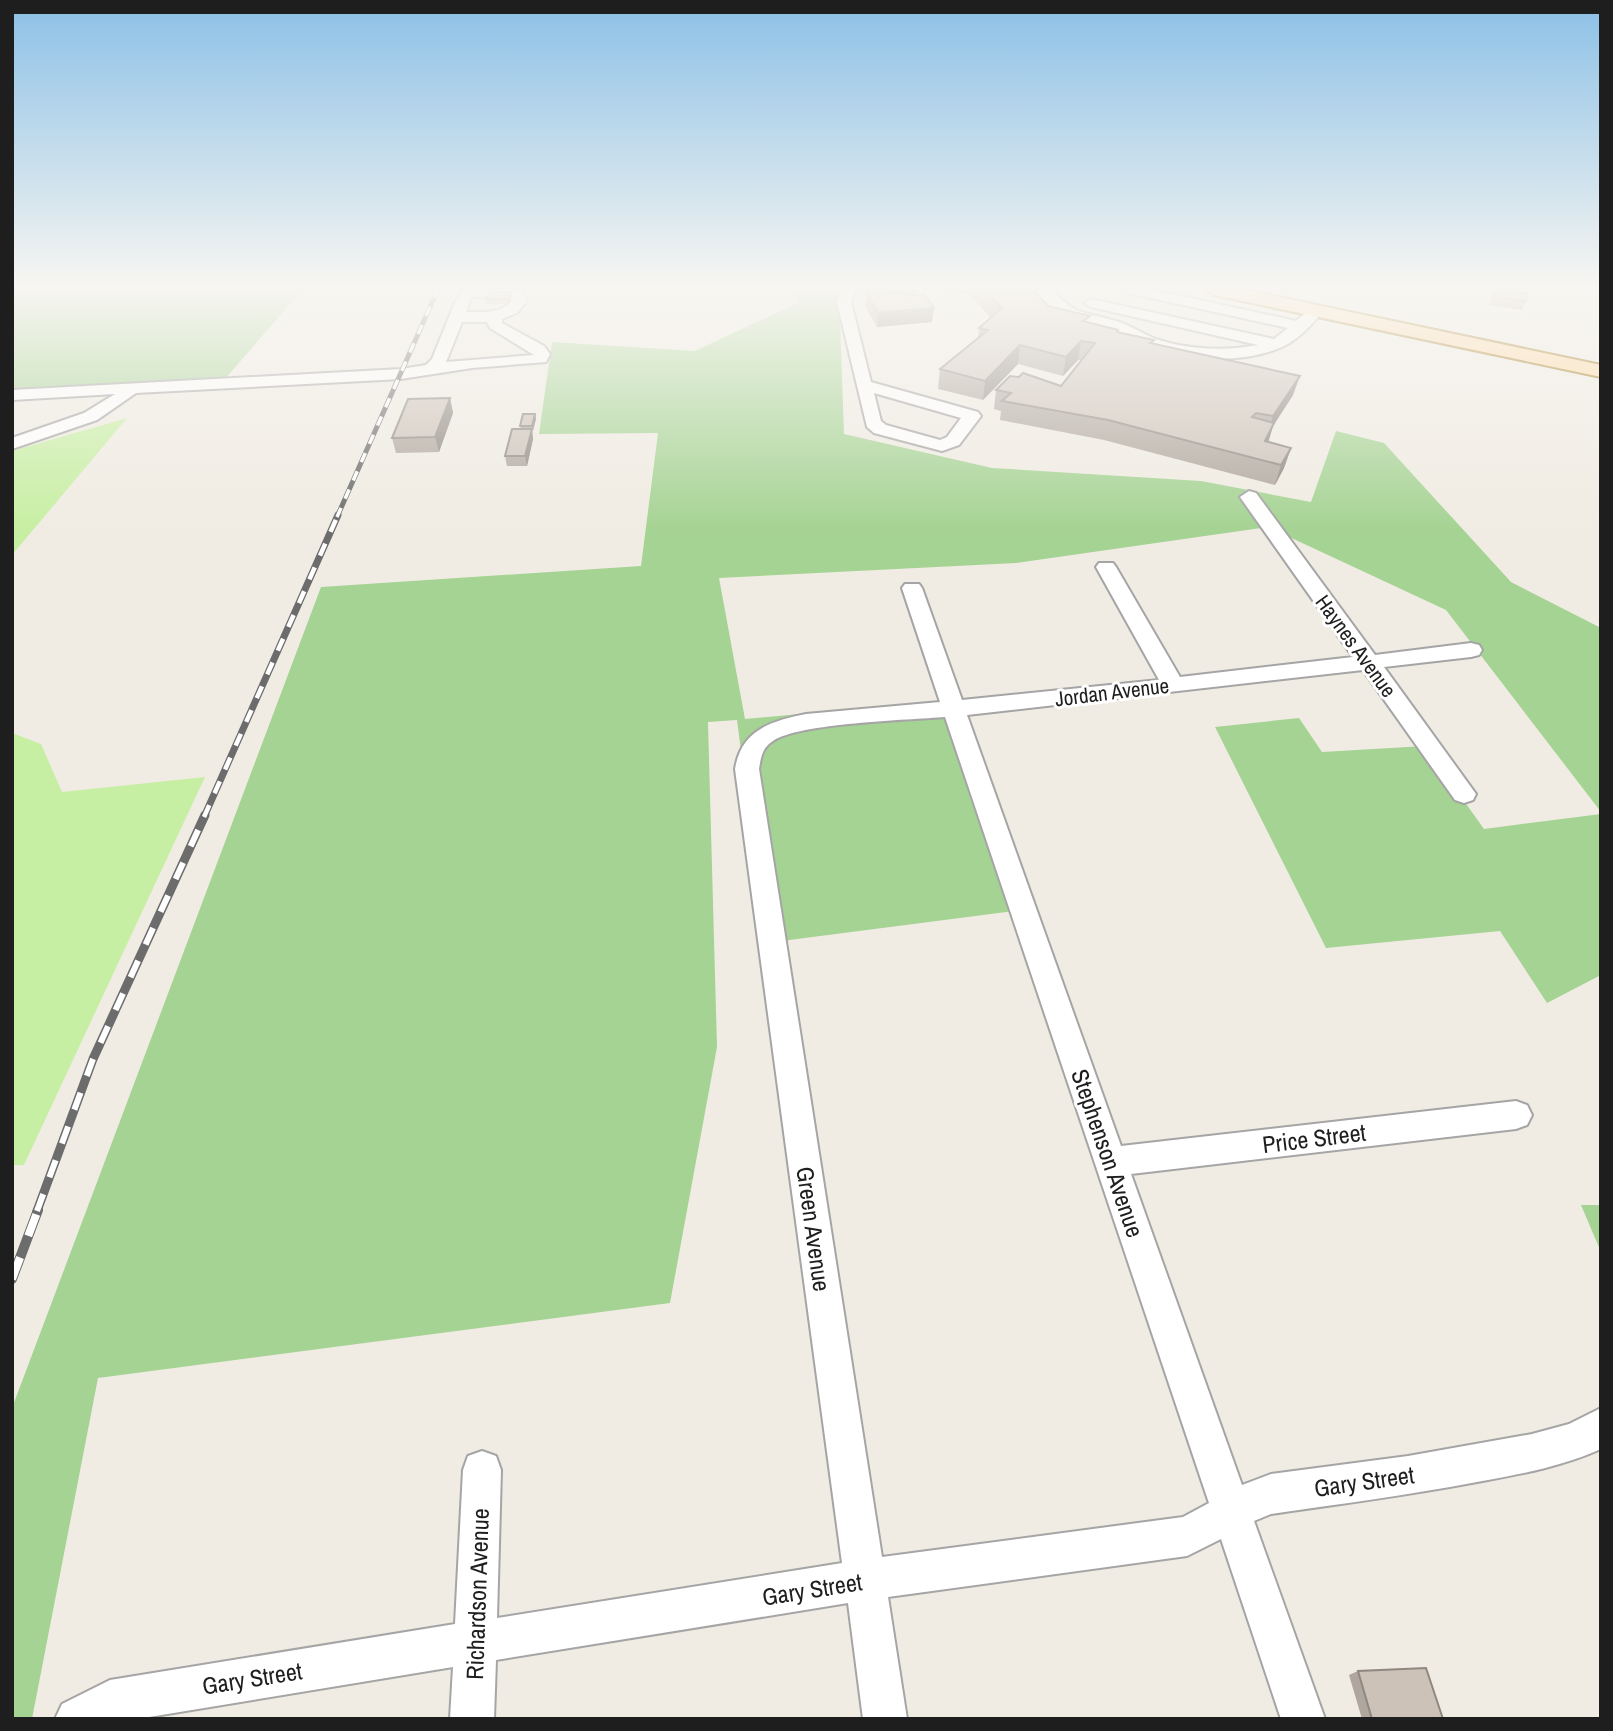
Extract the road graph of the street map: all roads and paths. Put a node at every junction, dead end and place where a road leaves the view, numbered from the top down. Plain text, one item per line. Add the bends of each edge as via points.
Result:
1 (426, 370) edge
2 (860, 370) edge
3 (864, 385) junction
4 (131, 389) junction
5 (12, 395) edge
6 (12, 444) edge
7 (1249, 497) dead end
8 (1105, 567) dead end
9 (912, 588) dead end
10 (1471, 650) dead end
11 (1367, 662) junction
12 (1173, 685) junction
13 (955, 709) junction
14 (757, 741) joint
15 (1464, 794) dead end
16 (1516, 1115) dead end
17 (1111, 1162) junction
18 (1601, 1427) edge
19 (482, 1470) dead end
20 (1232, 1512) junction
21 (865, 1580) junction
22 (476, 1643) junction
23 (78, 1719) edge
24 (472, 1719) edge
25 (885, 1719) edge
26 (1303, 1719) edge

1 - 4 street
2 - 3 street
3 - 3 street via 970,414 971,421 963,429 868,403
4 - 5 street
4 - 6 street via 117,403 77,422
7 - 11 street, Haynes Avenue
8 - 12 street
9 - 13 street, Stephenson Avenue
10 - 11 street, Jordan Avenue
11 - 12 street, Jordan Avenue
11 - 15 street, Haynes Avenue
12 - 13 street, Jordan Avenue
13 - 14 street, Jordan Avenue via 806,722 779,728
13 - 17 street, Stephenson Avenue
14 - 21 street, Green Avenue via 749,752 747,769
16 - 17 street, Price Street
17 - 20 street, Stephenson Avenue
18 - 20 street, Gary Street via 1585,1438 1541,1451 1271,1494
19 - 22 street, Richardson Avenue
20 - 21 street, Gary Street via 1187,1536
20 - 26 street, Stephenson Avenue
21 - 22 street, Gary Street
21 - 25 street, Green Avenue
22 - 23 street, Gary Street via 110,1702
22 - 24 street, Richardson Avenue

